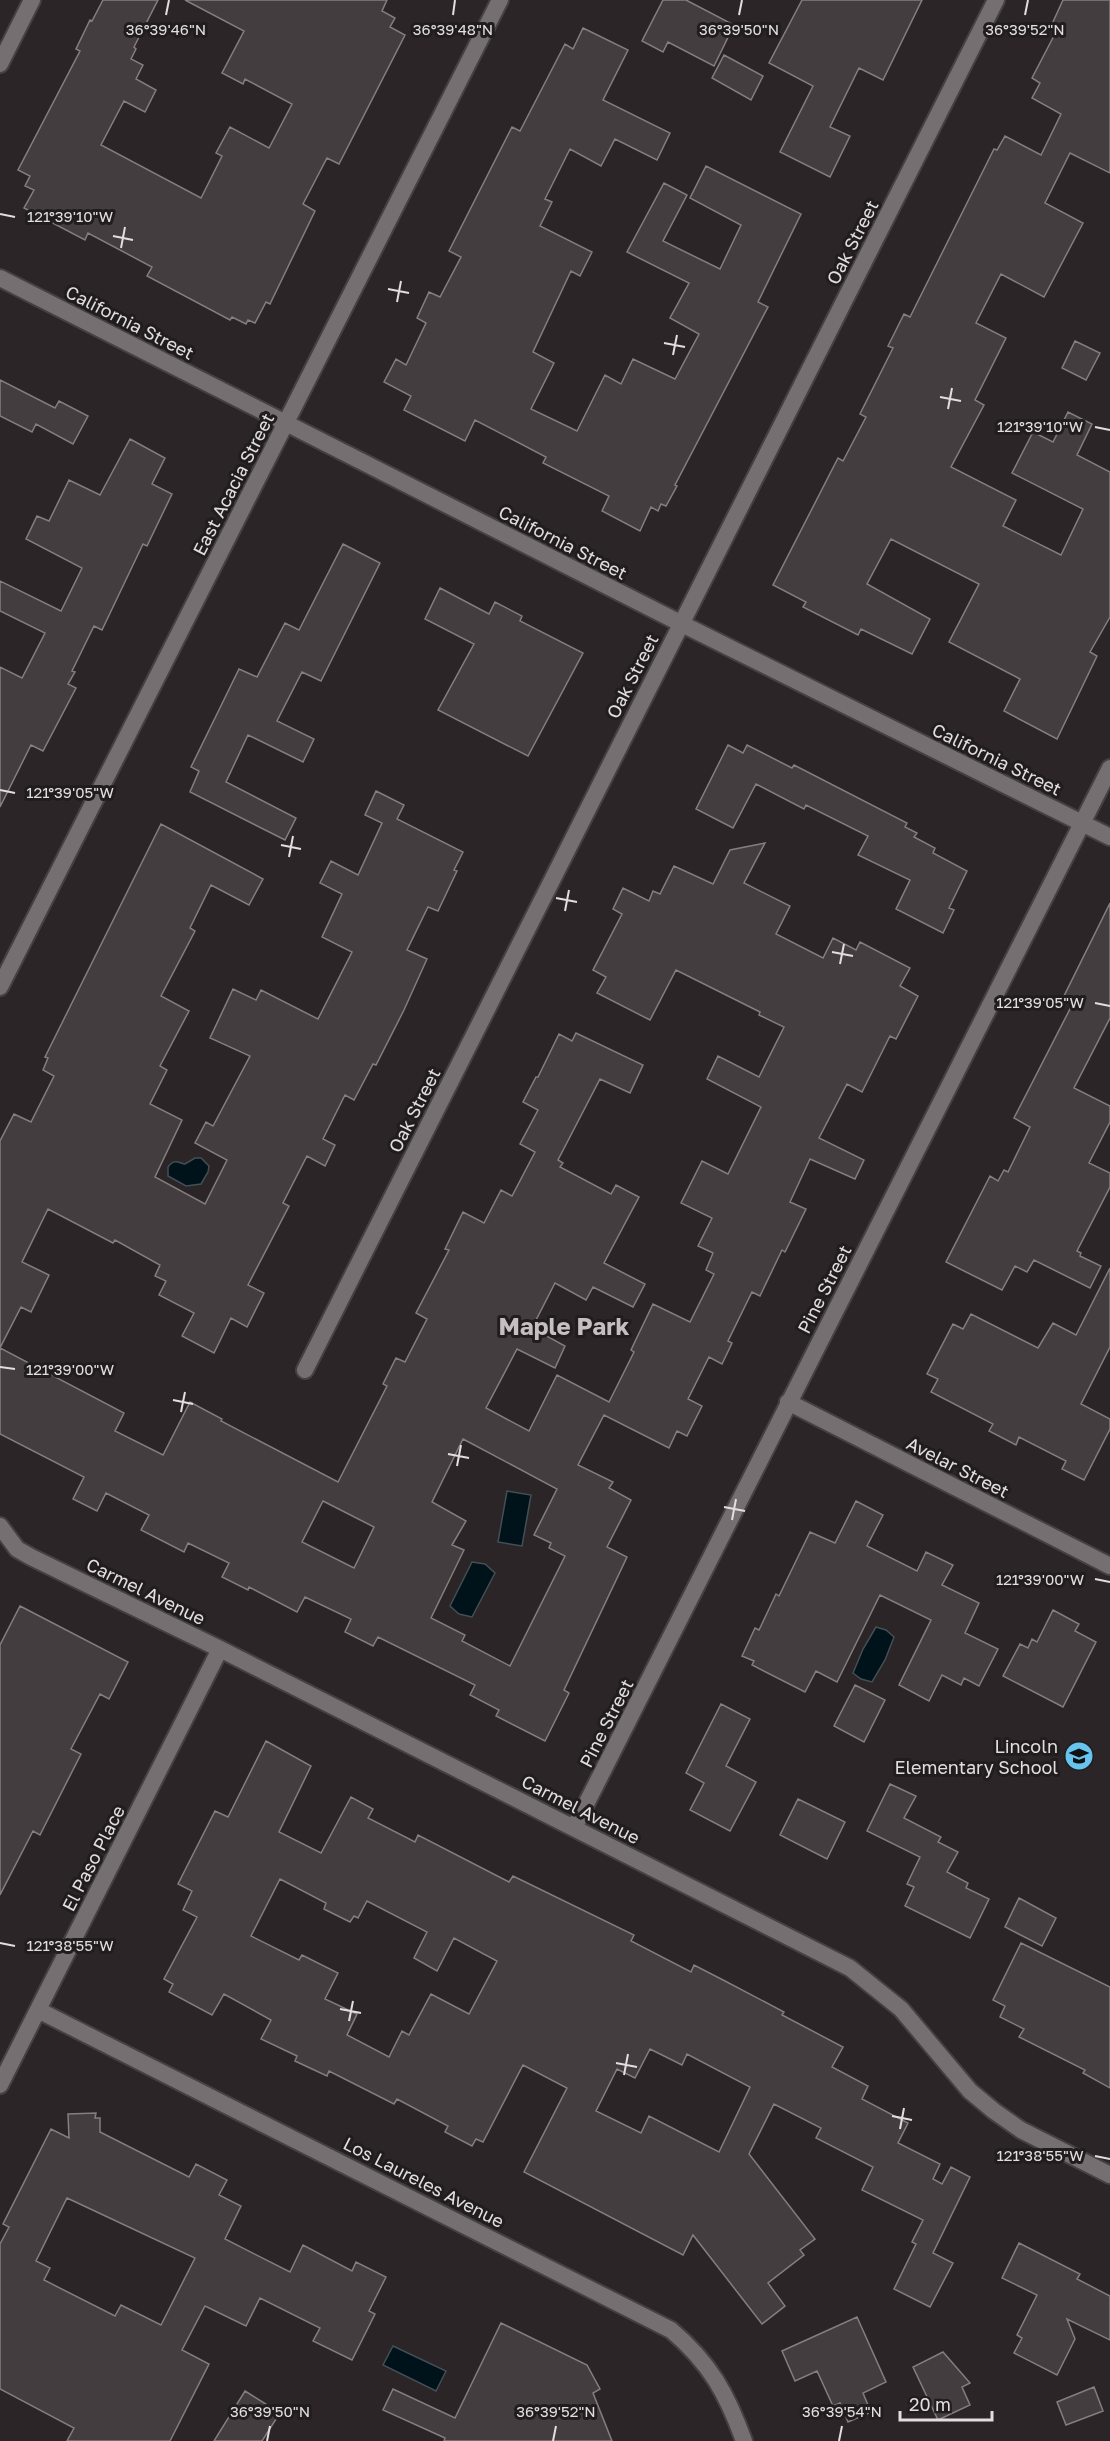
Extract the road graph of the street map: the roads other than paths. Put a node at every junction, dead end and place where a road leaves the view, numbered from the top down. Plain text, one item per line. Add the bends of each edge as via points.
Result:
1 (32, 0) edge
2 (500, 0) edge
3 (996, 0) edge
4 (0, 64) edge
5 (0, 278) edge
6 (286, 422) junction
7 (680, 623) junction
8 (1110, 768) edge
9 (1082, 823) junction
10 (1110, 837) edge
11 (0, 987) edge
12 (305, 1370) dead end
13 (789, 1402) junction
14 (0, 1526) edge
15 (1110, 1566) edge
16 (220, 1649) junction
17 (574, 1828) junction
18 (38, 2010) junction
19 (0, 2085) edge
20 (1110, 2175) edge
21 (744, 2441) edge

1 - 4 street
2 - 6 street, East Acacia Street
3 - 7 street, Oak Street
5 - 6 street, California Street
6 - 7 street, California Street
6 - 11 street, East Acacia Street
7 - 9 street, California Street
7 - 12 street, Oak Street
8 - 9 street, Pine Street
9 - 10 street, California Street
9 - 13 street, Pine Street
13 - 15 street, Avelar Street
13 - 17 street, Pine Street
14 - 16 street, Carmel Avenue via 24,1553
16 - 17 street, Carmel Avenue
16 - 18 street, El Paso Place
17 - 20 street, Carmel Avenue via 850,1968 901,2008 970,2091 994,2111 1021,2130
18 - 19 street, El Paso Place
18 - 21 street, Los Laureles Avenue via 671,2330 698,2355 721,2386

